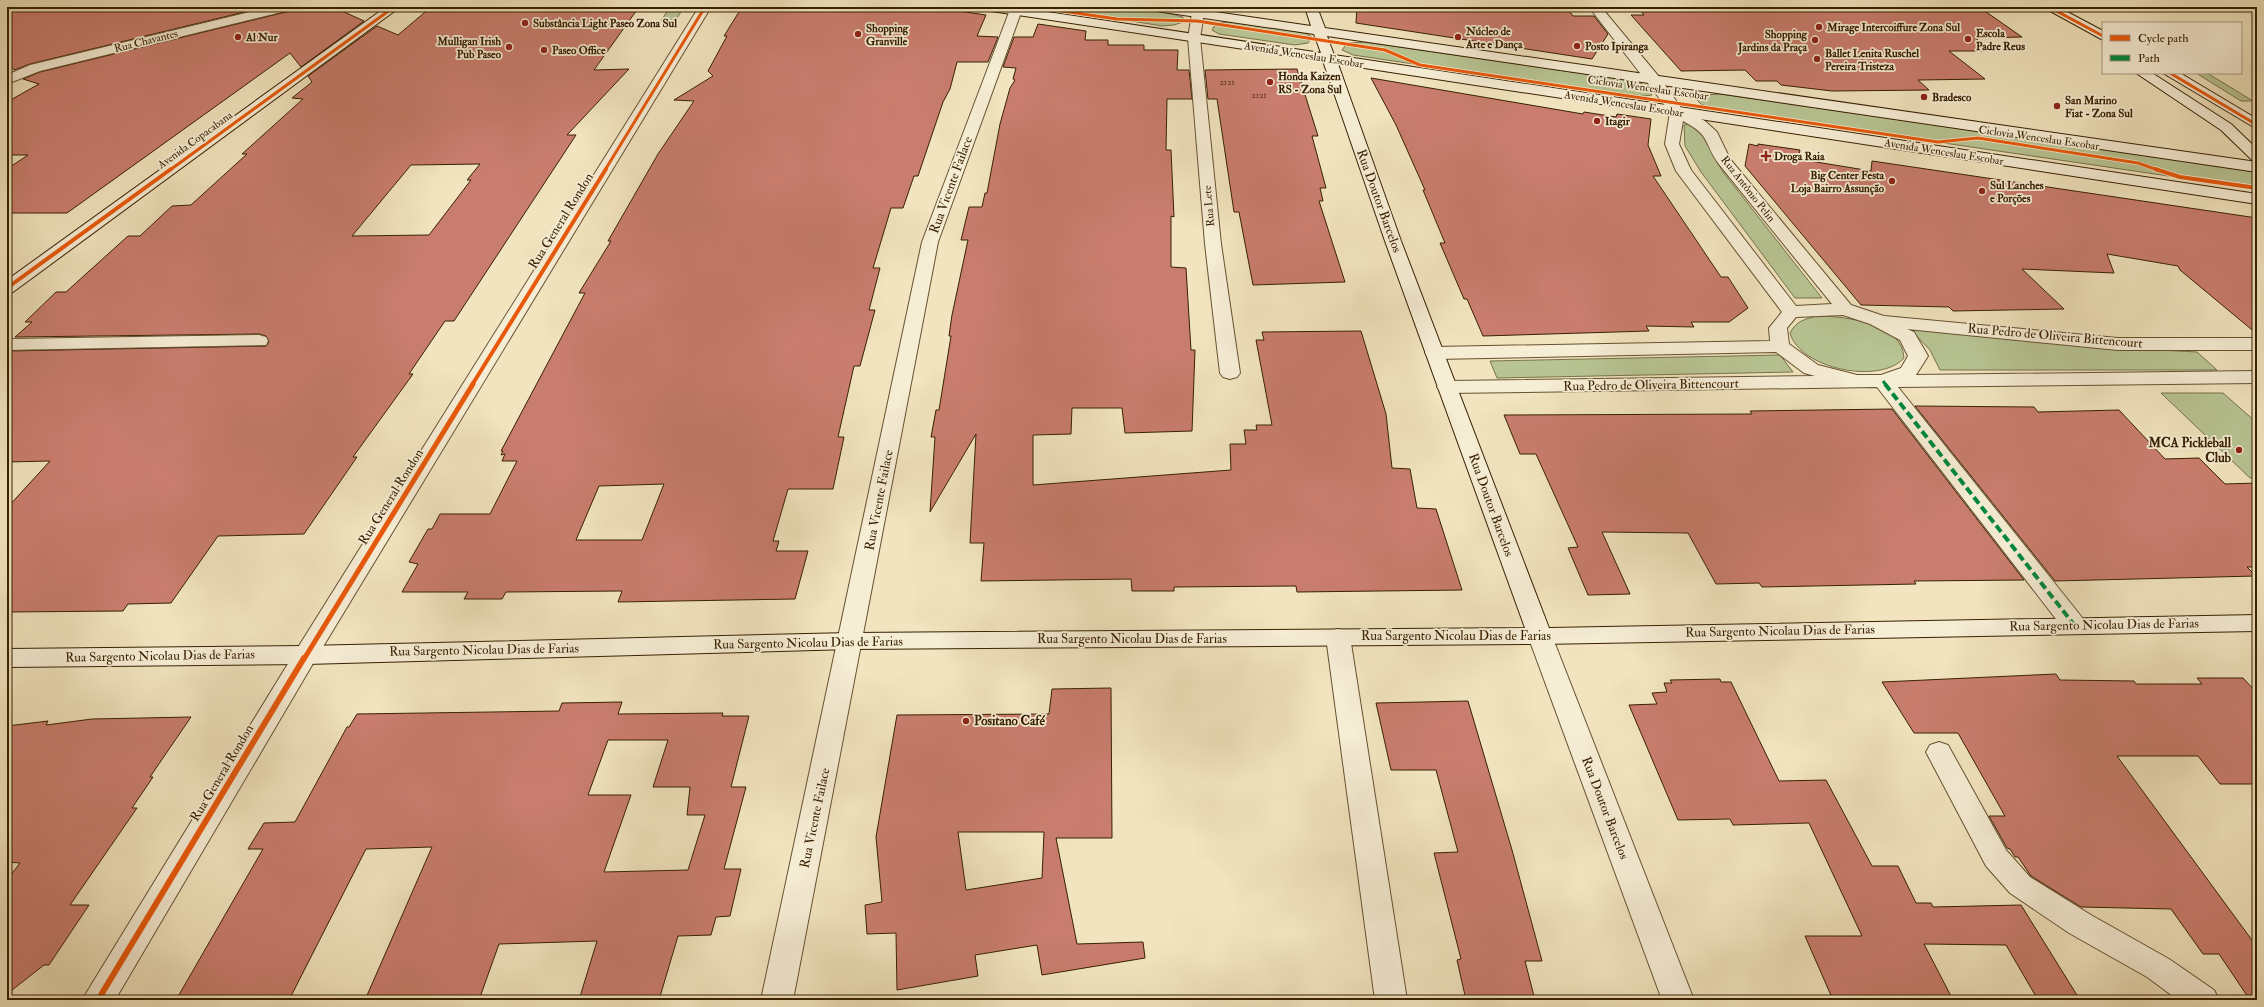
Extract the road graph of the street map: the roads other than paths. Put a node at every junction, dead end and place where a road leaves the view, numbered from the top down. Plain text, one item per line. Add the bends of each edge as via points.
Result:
1 (286, 7) edge
2 (394, 7) edge
3 (705, 7) edge
4 (991, 7) edge
5 (1156, 7) edge
6 (1311, 7) edge
7 (1595, 7) edge
8 (1016, 9) edge
9 (2053, 10) edge
10 (1198, 13) junction
11 (1321, 31) junction
12 (2102, 35) edge
13 (1194, 38) junction
14 (2102, 46) edge
15 (1328, 58) junction
16 (35, 68) junction
17 (7, 71) edge
18 (2145, 74) edge
19 (2172, 74) edge
20 (7, 80) edge
21 (1655, 81) junction
22 (1677, 112) junction
23 (2257, 126) edge
24 (2226, 127) junction
25 (2257, 157) edge
26 (2257, 167) edge
27 (2257, 199) edge
28 (7, 288) edge
29 (1845, 309) junction
30 (1791, 312) junction
31 (1877, 320) junction
32 (259, 341) dead end
33 (2214, 344) junction
34 (2257, 344) edge
35 (10, 345) dead end
36 (1780, 346) junction
37 (1435, 353) junction
38 (1230, 373) dead end
39 (2254, 377) edge
40 (1855, 381) junction
41 (1884, 382) junction
42 (1448, 387) junction
43 (2257, 623) edge
44 (2074, 626) junction
45 (1540, 636) junction
46 (1338, 637) junction
47 (851, 641) junction
48 (306, 655) junction
49 (7, 658) edge
50 (1939, 752) dead end
51 (98, 1000) edge
52 (777, 1000) edge
53 (1391, 1000) edge
54 (1678, 1000) edge
55 (2203, 1000) edge

1 - 16 street, Rua Chavantes
2 - 28 street, Avenida Copacabana
3 - 48 street, Rua General Rondon
4 - 8 street, Avenida Wenceslau Escobar
5 - 10 street, Avenida Wenceslau Escobar
6 - 11 street, Rua Doutor Barcelos
7 - 21 street
8 - 13 street, Avenida Wenceslau Escobar
8 - 47 street, Rua Vicente Failace via 930,242
9 - 12 street
9 - 14 street
10 - 11 street, Avenida Wenceslau Escobar
10 - 13 street, Rua Lete
11 - 15 street, Rua Doutor Barcelos
11 - 21 street, Avenida Wenceslau Escobar
13 - 15 street, Avenida Wenceslau Escobar
13 - 38 street, Rua Lete via 1213,244
15 - 22 street, Avenida Wenceslau Escobar
15 - 37 street, Rua Doutor Barcelos
16 - 17 street
16 - 20 street, Rua Chavantes
18 - 24 street
19 - 23 street
21 - 22 street
21 - 26 street, Avenida Wenceslau Escobar
22 - 27 street, Avenida Wenceslau Escobar
22 - 29 street, Rua Antônio Pelin via 1700,124 1712,135 1723,160
22 - 30 street via 1672,144 1684,171
23 - 24 street
24 - 25 street
29 - 30 street
29 - 31 street
30 - 36 street via 1778,328
31 - 33 street, Rua Pedro de Oliveira Bittencourt via 2118,344
31 - 41 street via 1907,336 1918,356 1908,372
32 - 35 street
33 - 34 street, Rua Pedro de Oliveira Bittencourt
33 - 39 street
36 - 37 street
36 - 40 street via 1811,369
37 - 42 street, Rua Doutor Barcelos
39 - 41 street
40 - 41 street
40 - 42 street, Rua Pedro de Oliveira Bittencourt
41 - 44 street
42 - 45 street, Rua Doutor Barcelos
43 - 44 street, Rua Sargento Nicolau Dias de Farias
44 - 45 street, Rua Sargento Nicolau Dias de Farias
45 - 46 street, Rua Sargento Nicolau Dias de Farias
45 - 54 street, Rua Doutor Barcelos
46 - 47 street, Rua Sargento Nicolau Dias de Farias
46 - 53 street
47 - 48 street, Rua Sargento Nicolau Dias de Farias
47 - 52 street, Rua Vicente Failace
48 - 49 street, Rua Sargento Nicolau Dias de Farias
48 - 51 street, Rua General Rondon
50 - 55 street via 1996,858 2020,885 2080,924 2158,968

